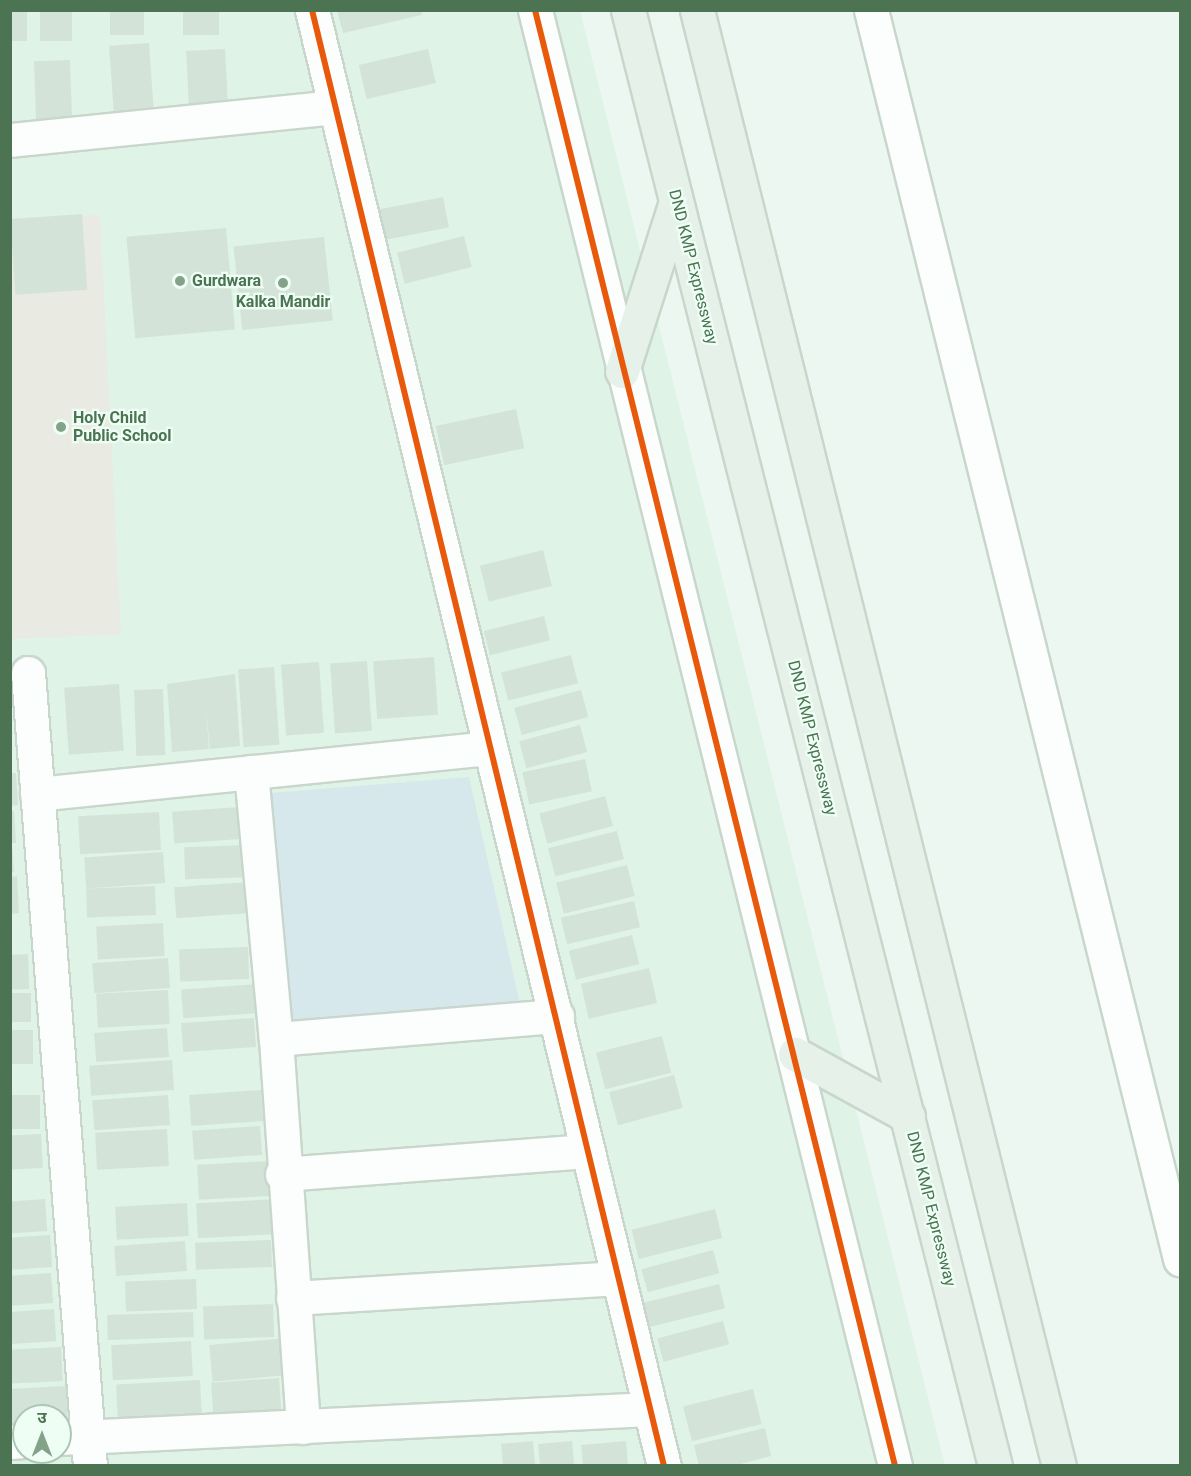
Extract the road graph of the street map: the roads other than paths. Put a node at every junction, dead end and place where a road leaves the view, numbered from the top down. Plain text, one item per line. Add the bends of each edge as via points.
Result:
1 (312, 10) edge
2 (534, 10) edge
3 (628, 10) edge
4 (697, 10) edge
5 (871, 10) edge
6 (333, 107) junction
7 (10, 141) edge
8 (676, 202) junction
9 (622, 371) junction
10 (28, 673) dead end
11 (489, 748) junction
12 (250, 772) junction
13 (37, 794) junction
14 (557, 1016) junction
15 (276, 1039) junction
16 (795, 1054) junction
17 (908, 1116) junction
18 (587, 1150) junction
19 (282, 1174) junction
20 (1180, 1259) edge
21 (618, 1278) junction
22 (293, 1298) junction
23 (650, 1409) junction
24 (303, 1427) junction
25 (79, 1446) edge
26 (664, 1466) edge
27 (895, 1466) edge
28 (995, 1466) edge
29 (1059, 1466) edge

1 - 6 street
2 - 9 street
3 - 8 highway, DND KMP Expressway
4 - 29 highway
5 - 20 street
6 - 7 street
6 - 11 street
8 - 9 highway
8 - 17 highway, DND KMP Expressway
9 - 16 street
10 - 13 street
11 - 12 street
11 - 14 street
12 - 13 street
12 - 15 street
13 - 25 street
14 - 15 street
14 - 18 street
15 - 19 street
16 - 17 highway
16 - 27 street
17 - 28 highway, DND KMP Expressway
18 - 19 street
18 - 21 street
19 - 22 street
21 - 22 street
21 - 23 street
22 - 24 street
23 - 24 street
23 - 26 street
24 - 25 street

